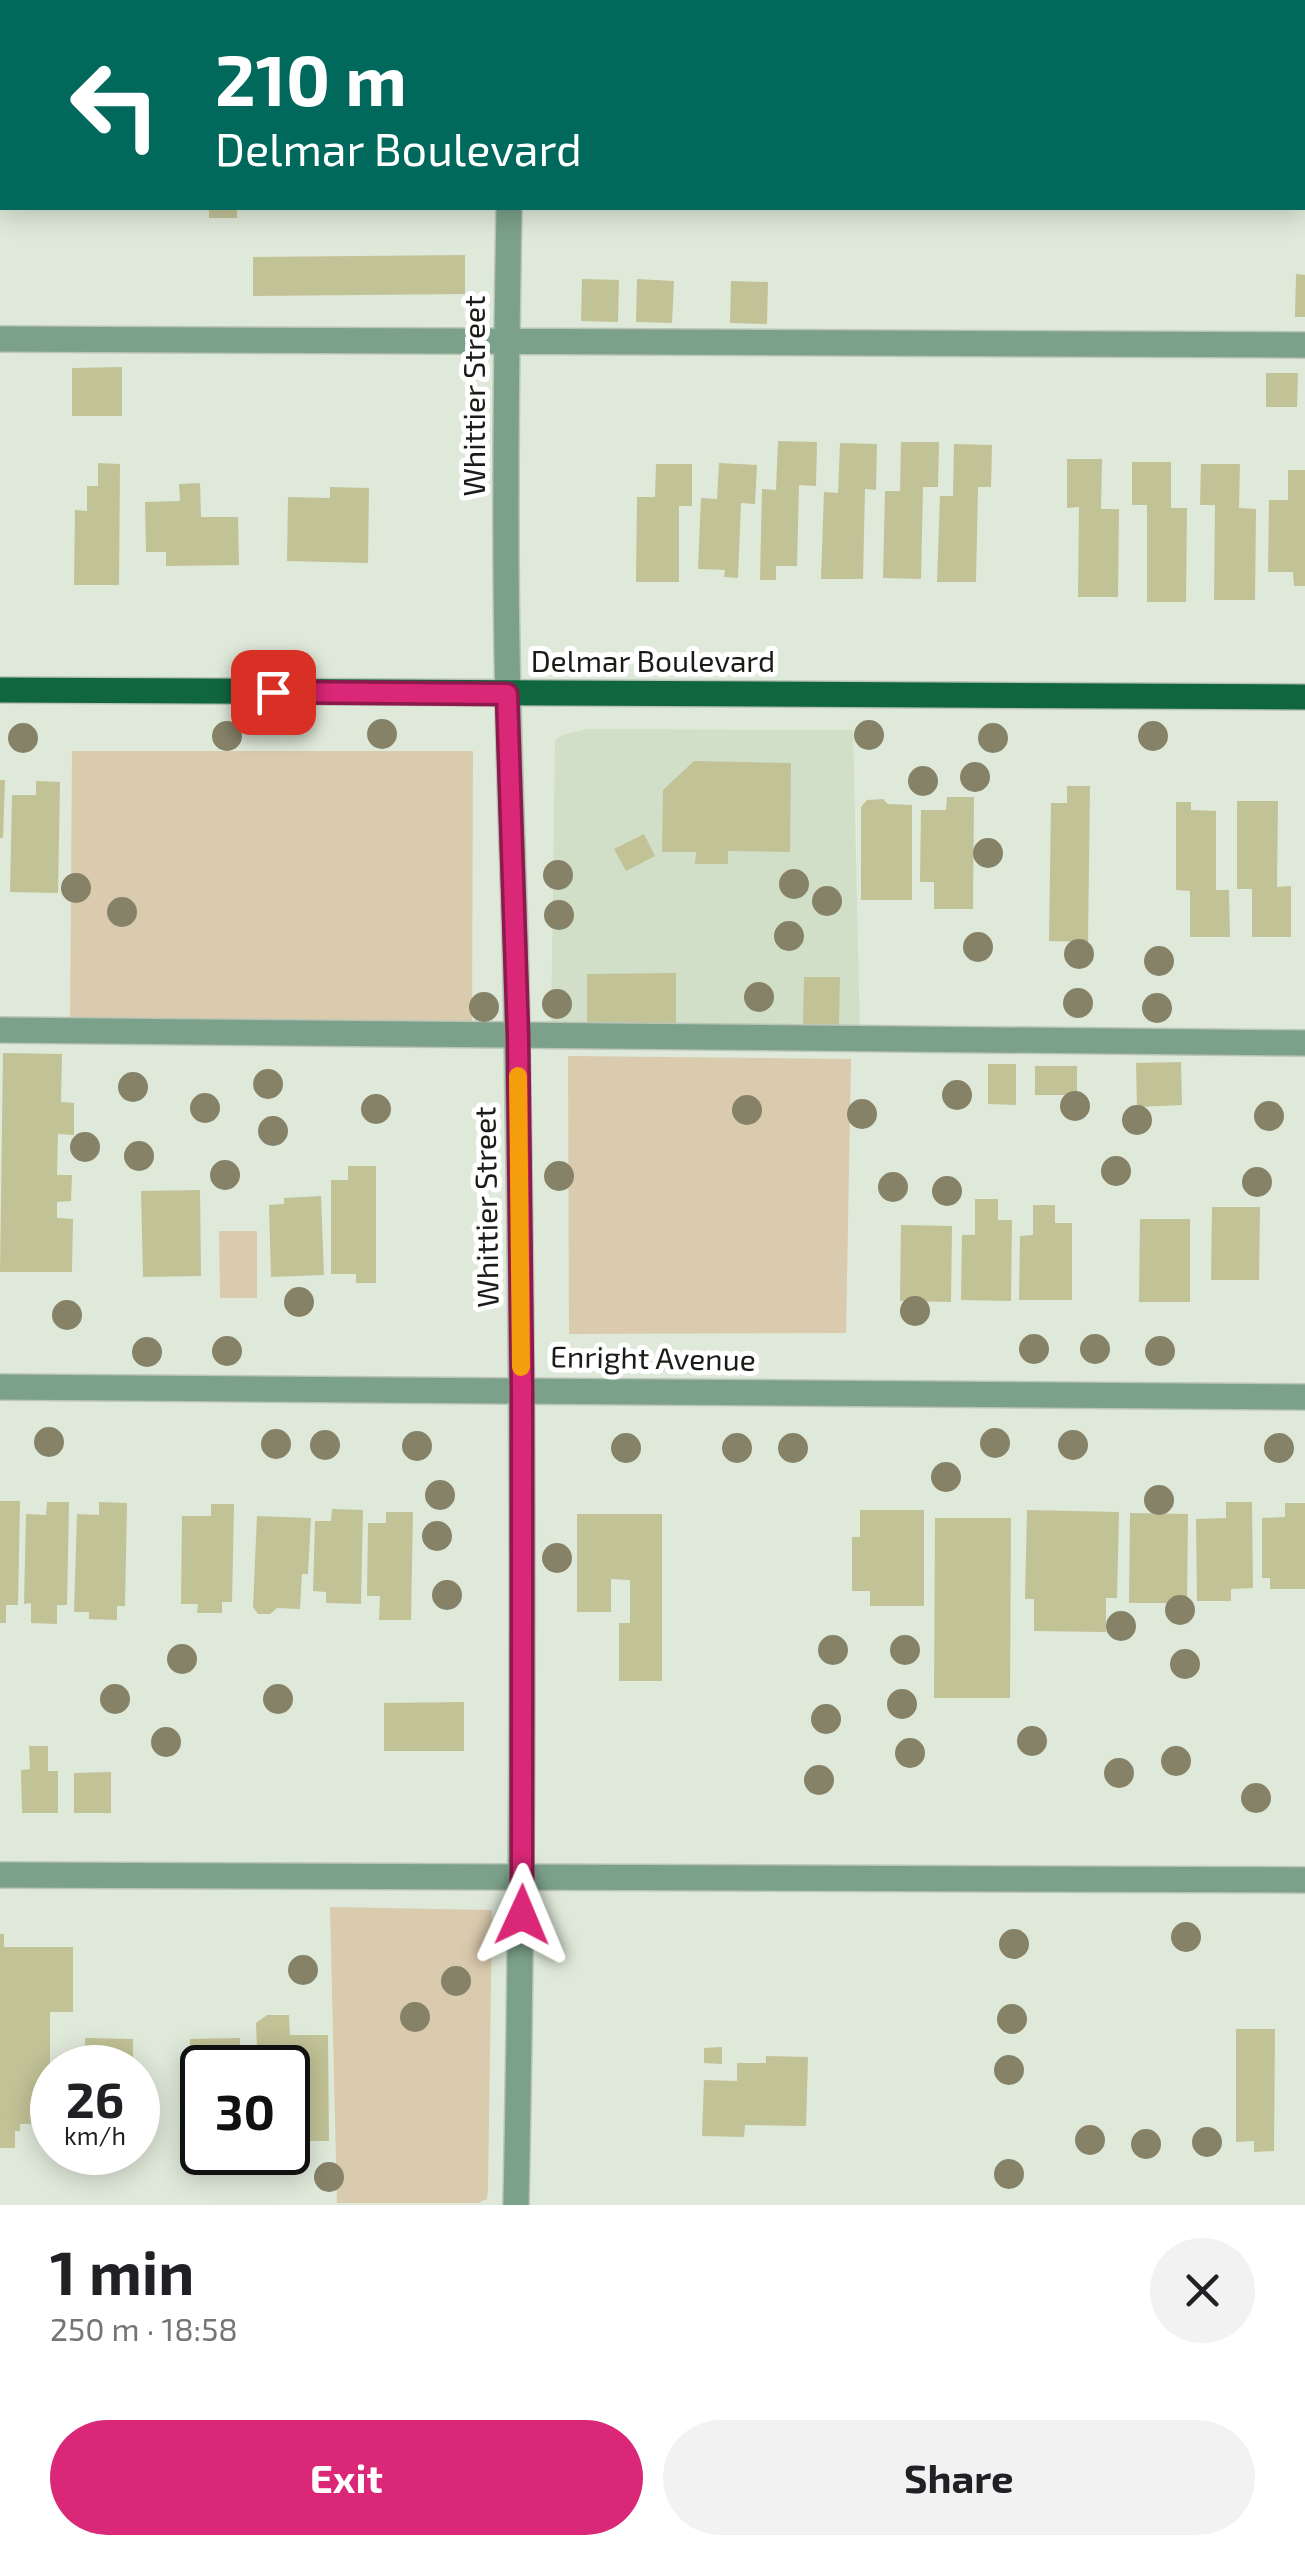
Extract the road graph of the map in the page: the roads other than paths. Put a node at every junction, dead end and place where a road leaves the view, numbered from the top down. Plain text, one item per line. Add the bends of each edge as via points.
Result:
1 (509, 210) edge
2 (0, 339) edge
3 (506, 341) junction
4 (1305, 345) edge
5 (0, 690) edge
6 (507, 694) junction
7 (1305, 697) edge
8 (0, 1030) edge
9 (518, 1036) junction
10 (1305, 1043) edge
11 (0, 1387) edge
12 (522, 1390) junction
13 (1305, 1397) edge
14 (0, 1874) edge
15 (522, 1875) junction
16 (1305, 1880) edge
17 (516, 2205) edge

1 - 3 street, Whittier Street
2 - 3 street
3 - 4 street
3 - 6 street, Whittier Street
5 - 6 main road, Delmar Boulevard
6 - 7 main road, Delmar Boulevard
6 - 9 street, Whittier Street
8 - 9 street
9 - 10 street
9 - 12 street, Whittier Street
11 - 12 street, Enright Avenue
12 - 13 street, Enright Avenue
12 - 15 street, Whittier Street
14 - 15 street
15 - 16 street
15 - 17 street, Whittier Street

